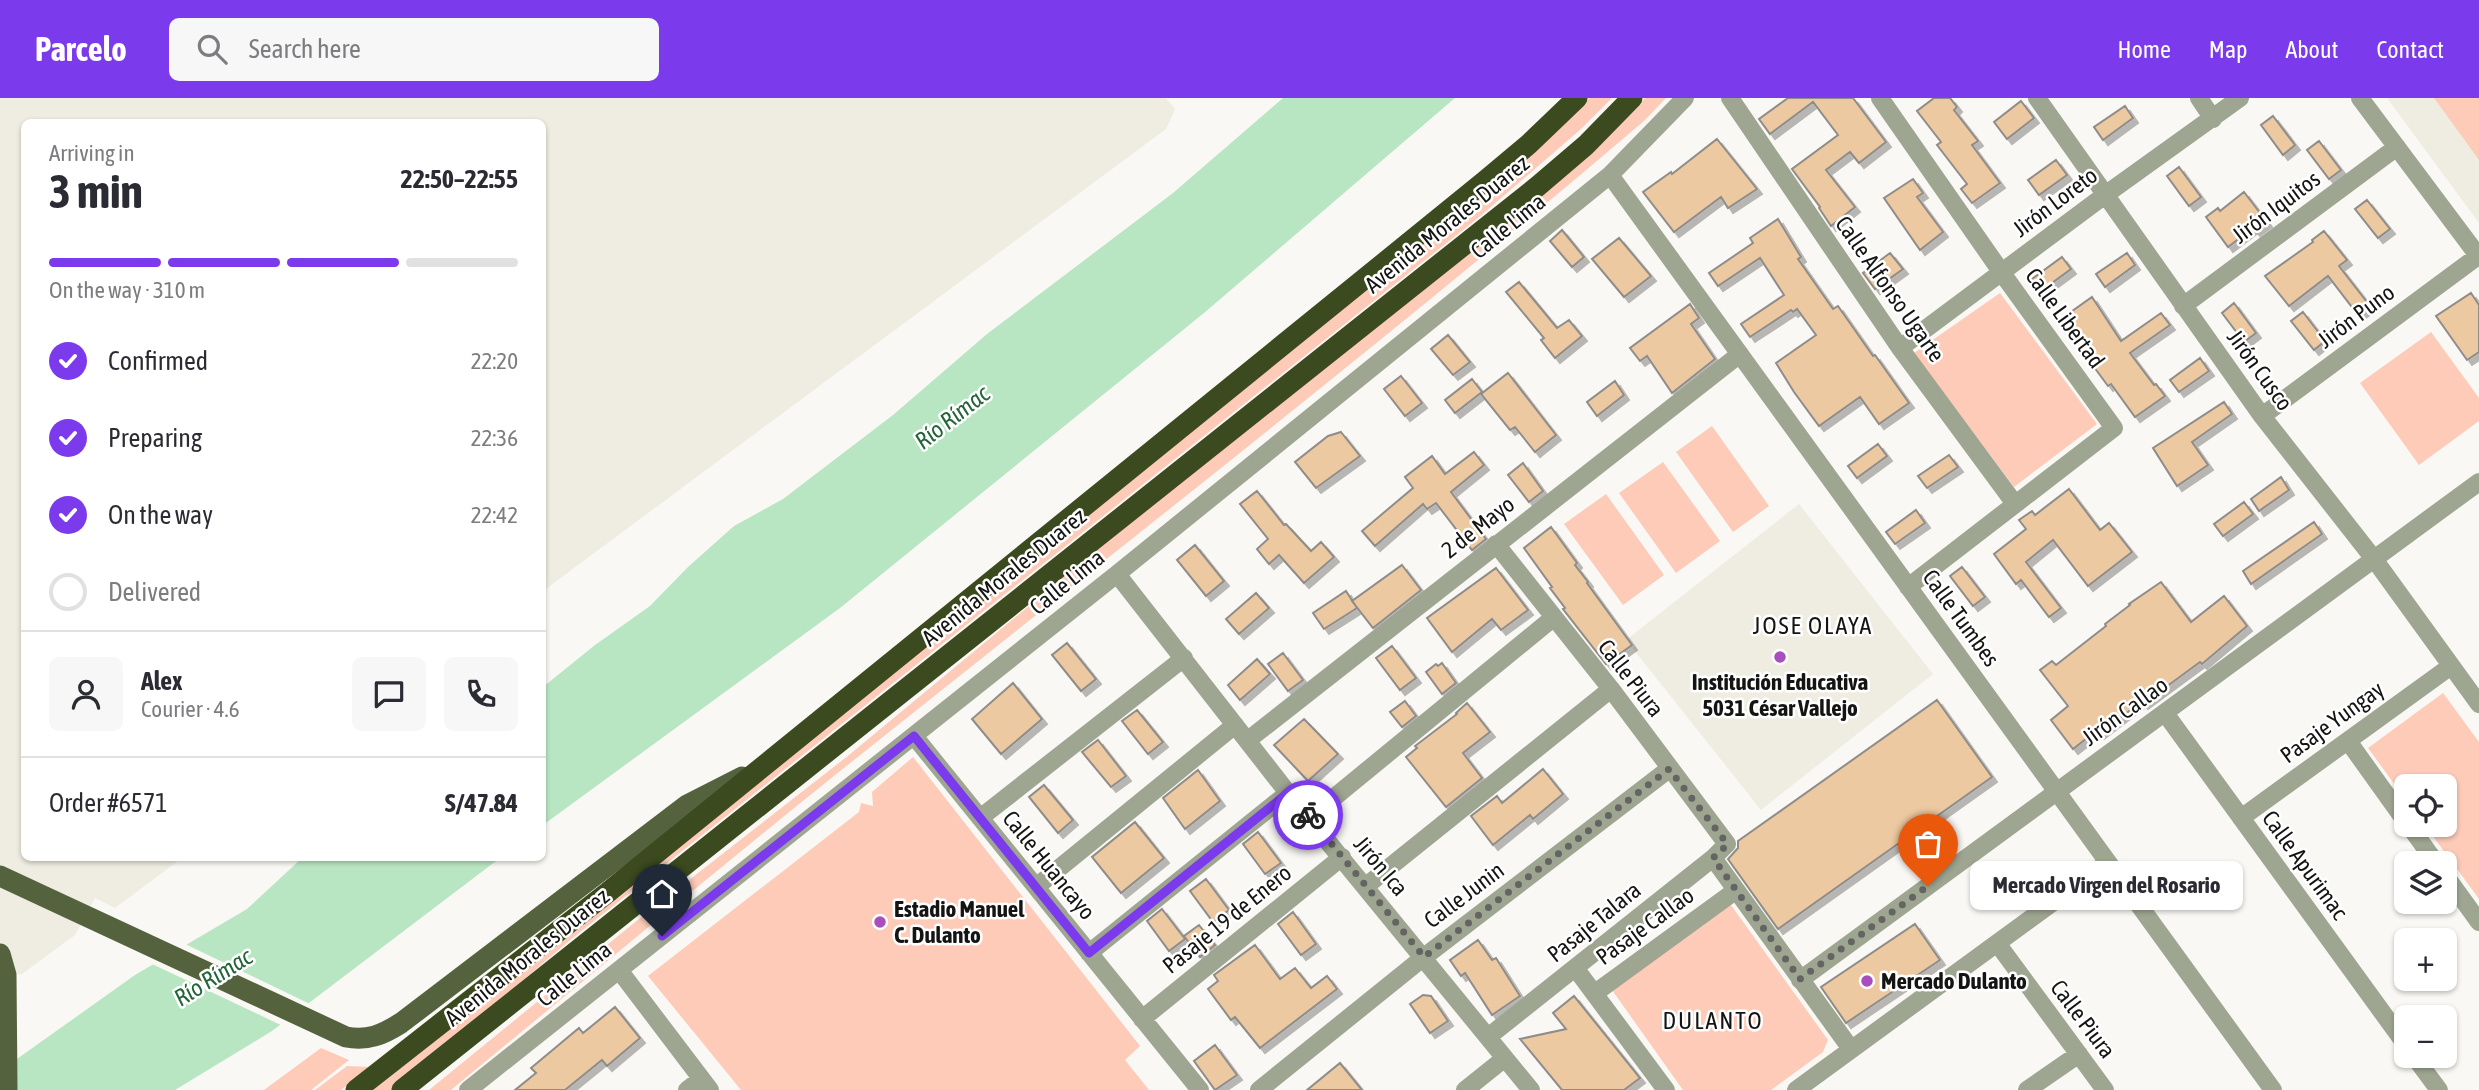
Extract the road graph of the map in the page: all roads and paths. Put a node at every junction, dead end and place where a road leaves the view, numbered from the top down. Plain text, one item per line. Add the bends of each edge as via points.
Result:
1 (1577, 98) edge
2 (1632, 98) edge
3 (1685, 98) edge
4 (1730, 98) edge
5 (1881, 98) edge
6 (2036, 98) edge
7 (2199, 98) edge
8 (2240, 98) edge
9 (2360, 98) edge
10 (2213, 119) junction
11 (2397, 148) junction
12 (1610, 175) junction
13 (2105, 195) junction
14 (2479, 257) edge
15 (2002, 273) junction
16 (2183, 306) junction
17 (1900, 348) junction
18 (1740, 354) junction
19 (2262, 416) junction
20 (2479, 482) edge
21 (2015, 504) junction
22 (1496, 544) junction
23 (2374, 559) junction
24 (1117, 574) junction
25 (1908, 587) junction
26 (1553, 618) junction
27 (1184, 658) junction
28 (2451, 666) junction
29 (1611, 689) junction
30 (2479, 704) edge
31 (2165, 713) junction
32 (1235, 724) junction
33 (914, 736) junction
34 (1248, 740) junction
35 (2348, 741) junction
36 (764, 766) junction
37 (1669, 769) junction
38 (2057, 792) junction
39 (1288, 793) junction
40 (2394, 805) edge
41 (1309, 817) junction
42 (980, 818) junction
43 (2241, 818) junction
44 (1726, 842) joint
45 (1342, 858) junction
46 (1713, 858) junction
47 (2108, 862) junction
48 (0, 876) edge
49 (1366, 886) junction
50 (1036, 887) junction
51 (1735, 891) junction
52 (2457, 892) edge
53 (2479, 922) edge
54 (1997, 943) junction
55 (1089, 953) junction
56 (0, 954) edge
57 (1424, 957) junction
58 (1576, 969) junction
59 (619, 970) junction
60 (1800, 979) junction
61 (1595, 993) junction
62 (1142, 1019) junction
63 (2394, 1028) edge
64 (1488, 1037) junction
65 (1851, 1049) junction
66 (2079, 1054) junction
67 (1505, 1058) junction
68 (2423, 1068) edge
69 (700, 1086) edge
70 (7, 1090) edge
71 (356, 1090) edge
72 (402, 1090) edge
73 (468, 1090) edge
74 (1200, 1090) edge
75 (1258, 1090) edge
76 (1465, 1090) edge
77 (1531, 1090) edge
78 (1666, 1090) edge
79 (1796, 1090) edge
80 (2027, 1090) edge
81 (2105, 1090) edge
82 (2273, 1090) edge
83 (2439, 1090) edge

1 - 36 highway, Avenida Morales Duarez via 1485,181
2 - 72 highway, Avenida Morales Duarez via 1538,186
3 - 12 street, Calle Lima
4 - 17 street, Calle Alfonso Ugarte
5 - 15 street, Calle Libertad
6 - 13 street, Jirón Cusco
7 - 10 street
8 - 10 street, Jirón Loreto
9 - 11 street
10 - 13 street, Jirón Loreto
11 - 14 street
11 - 16 street, Jirón Iquitos
12 - 18 street, Calle Tumbes
12 - 24 street, Calle Lima
13 - 15 street, Jirón Loreto
13 - 16 street, Jirón Cusco
14 - 19 street, Jirón Puno
15 - 17 street, Jirón Loreto
15 - 21 street, Calle Libertad via 2114,428
16 - 19 street, Jirón Cusco
17 - 21 street, Calle Alfonso Ugarte
18 - 22 street, 2 de Mayo
18 - 25 street, Calle Tumbes
19 - 23 street, Jirón Cusco
20 - 23 street, Jirón Callao
21 - 25 street
22 - 26 street, Calle Piura
22 - 34 street, 2 de Mayo
23 - 28 street, Jirón Cusco
23 - 31 street, Jirón Callao
24 - 27 street, Jirón Ica
24 - 33 street, Calle Lima
25 - 38 street, Calle Tumbes
26 - 29 street, Calle Piura
26 - 41 street
27 - 32 street, Jirón Ica
27 - 42 street
28 - 30 street, Jirón Cusco
28 - 35 street, Pasaje Yungay
29 - 37 street, Calle Piura
29 - 49 street
31 - 38 street, Jirón Callao
31 - 43 street, Calle Apurimac
32 - 34 street, Jirón Ica
32 - 50 street
33 - 42 street, Calle Huancayo
33 - 59 street, Calle Lima
34 - 39 street, Jirón Ica
35 - 40 street
35 - 43 street, Pasaje Yungay
36 - 48 main road via 687,805 386,1033 361,1040
36 - 71 highway, Avenida Morales Duarez
37 - 44 street, Calle Piura
37 - 57 street, Calle Junin
38 - 47 street, Calle Tumbes
38 - 60 street, Jirón Callao
39 - 41 street, Jirón Ica
39 - 55 street
41 - 45 street, Jirón Ica
42 - 50 street, Calle Huancayo
43 - 63 street, Calle Apurimac
44 - 46 street, Pasaje Talara
45 - 49 street, Jirón Ica
45 - 62 street, Pasaje 19 de Enero
46 - 51 street
46 - 58 street, Pasaje Talara
47 - 54 street
47 - 82 street, Calle Tumbes
49 - 57 street, Jirón Ica
50 - 55 street, Calle Huancayo
51 - 60 street
51 - 61 street, Pasaje Callao
52 - 53 street
54 - 65 street
54 - 66 street, Calle Piura
55 - 62 street, Calle Huancayo
56 - 70 main road via 6,975
57 - 64 street, Jirón Ica
57 - 75 street, Calle Junin
58 - 61 street, Pasaje Callao
58 - 64 street, Pasaje Talara
59 - 69 street
59 - 73 street, Calle Lima
60 - 65 street
61 - 78 street, Pasaje Callao
62 - 74 street, Calle Huancayo
64 - 67 street, Jirón Ica
65 - 79 street
66 - 80 street
66 - 81 street, Calle Piura
67 - 76 street
67 - 77 street, Jirón Ica
68 - 83 street

